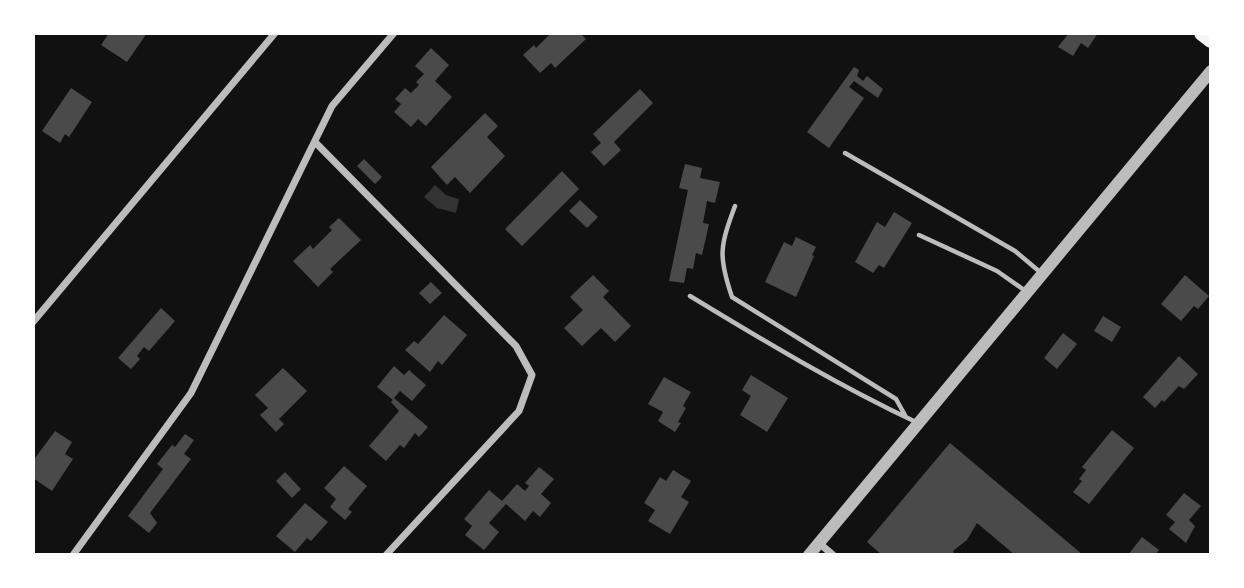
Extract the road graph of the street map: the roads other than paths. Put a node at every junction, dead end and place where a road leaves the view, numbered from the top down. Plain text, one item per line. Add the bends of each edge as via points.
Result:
1 (275, 33) edge
2 (394, 33) edge
3 (1202, 33) edge
4 (1211, 40) edge
5 (1210, 72) edge
6 (315, 142) junction
7 (845, 153) dead end
8 (735, 206) dead end
9 (919, 235) dead end
10 (1044, 274) junction
11 (1028, 293) junction
12 (690, 296) dead end
13 (33, 322) edge
14 (906, 417) junction
15 (919, 423) junction
16 (819, 543) junction
17 (73, 555) edge
18 (386, 555) edge
19 (809, 555) edge
20 (833, 555) edge

1 - 13 street
2 - 6 street via 332,106
3 - 4 main road
5 - 10 street
6 - 17 street via 191,393
6 - 18 street via 516,346 532,375 519,411
7 - 10 lane via 1015,251
8 - 14 lane via 724,237 722,268 732,297 896,400
9 - 11 lane via 997,271
10 - 11 street
11 - 15 street
12 - 14 lane
14 - 15 lane
15 - 16 street
16 - 19 street
16 - 20 street

